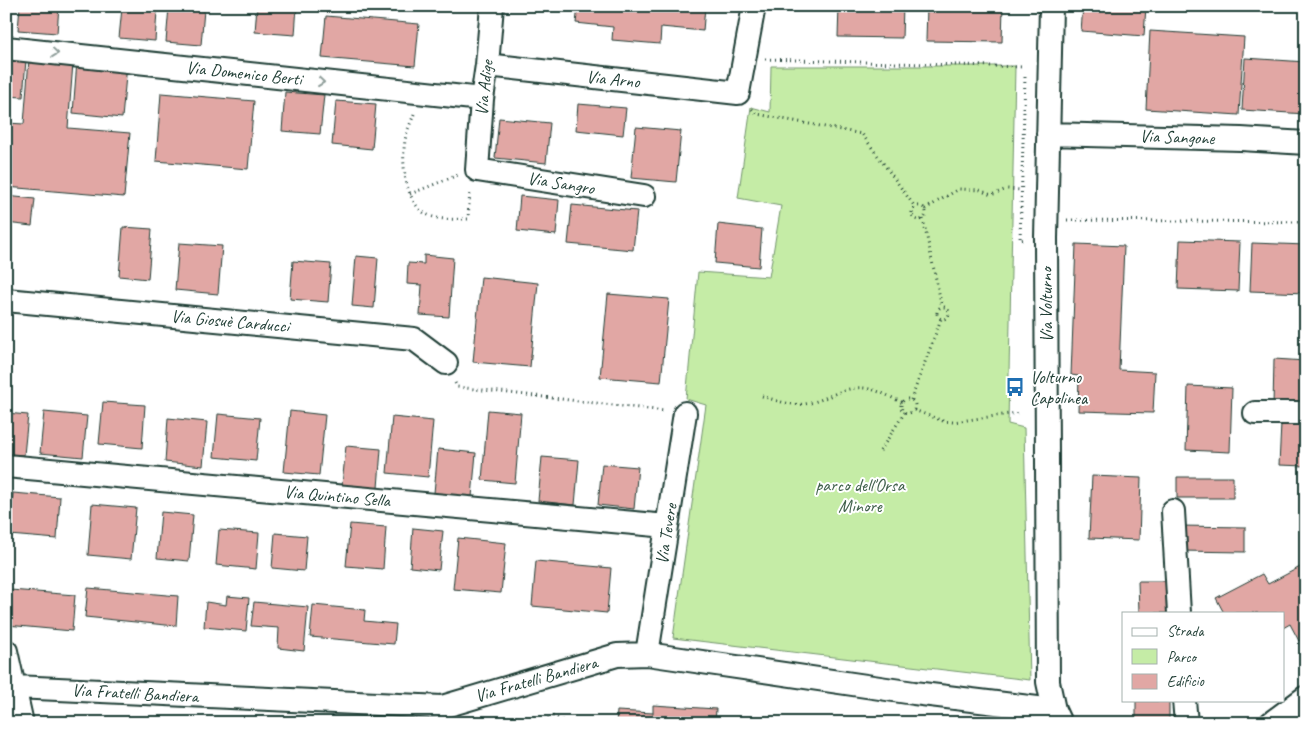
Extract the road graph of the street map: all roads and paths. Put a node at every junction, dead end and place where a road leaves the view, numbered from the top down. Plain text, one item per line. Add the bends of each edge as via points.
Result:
1 (492, 6) edge
2 (754, 6) edge
3 (1051, 6) edge
4 (6, 48) edge
5 (744, 58) junction
6 (487, 65) junction
7 (1024, 67) dead end
8 (423, 93) junction
9 (738, 93) junction
10 (482, 99) junction
11 (1048, 134) junction
12 (1306, 144) edge
13 (475, 170) junction
14 (1021, 190) dead end
15 (410, 194) junction
16 (644, 196) dead end
17 (915, 207) junction
18 (925, 209) junction
19 (922, 219) junction
20 (1062, 220) dead end
21 (1306, 222) edge
22 (6, 300) edge
23 (942, 307) junction
24 (941, 319) junction
25 (446, 363) joint
26 (762, 396) dead end
27 (911, 400) junction
28 (903, 403) junction
29 (914, 410) junction
30 (905, 412) junction
31 (1017, 412) dead end
32 (686, 413) joint
33 (1255, 413) dead end
34 (1306, 413) edge
35 (880, 451) dead end
36 (6, 466) edge
37 (1173, 511) dead end
38 (667, 526) junction
39 (1179, 612) edge
40 (6, 651) edge
41 (647, 654) junction
42 (15, 687) junction
43 (1306, 697) edge
44 (1184, 702) edge
45 (1057, 716) edge
46 (22, 723) edge
47 (539, 723) edge
48 (567, 723) edge
49 (1186, 723) edge
50 (1270, 723) edge

1 - 6 street, Via Adige
2 - 5 street
3 - 11 street, Via Volturno
4 -> 8 street, Via Domenico Berti
5 - 7 path
5 - 9 street
6 - 9 street, Via Arno
6 - 10 street, Via Adige
8 - 10 street, Via Domenico Berti
8 - 15 path via 407,133 404,151
9 - 17 path via 757,114 862,134
10 - 13 street, Via Adige
11 - 12 street, Via Sangone
11 - 45 street, Via Volturno via 1048,682
13 - 15 path
13 - 15 path via 468,219 436,218 424,213
13 - 16 street, Via Sangro
14 - 18 path via 1007,189 991,195 980,190 959,189
17 - 18 path
17 - 19 path via 913,216
18 - 19 path via 926,216
19 - 23 path
20 - 21 path
22 - 25 street, Via Giosuè Carducci via 414,339
23 - 24 path via 937,313
23 - 24 path via 950,312 948,318
24 - 27 path
25 - 32 path via 457,387
26 - 28 path via 789,404 803,404 817,402 845,390 862,388
27 - 28 path
27 - 29 path
28 - 30 path
29 - 30 path
29 - 31 path via 954,422
30 - 35 path
32 - 38 street, Via Tevere
33 - 34 street
36 - 38 street, Via Quintino Sella
37 - 39 street
38 - 41 street, Via Tevere
40 - 42 street
41 - 42 street, Via Fratelli Bandiera via 617,655 442,707
41 - 45 street, Via Fratelli Bandiera
42 - 46 street
43 - 50 street
44 - 49 street
47 - 48 path via 553,716

